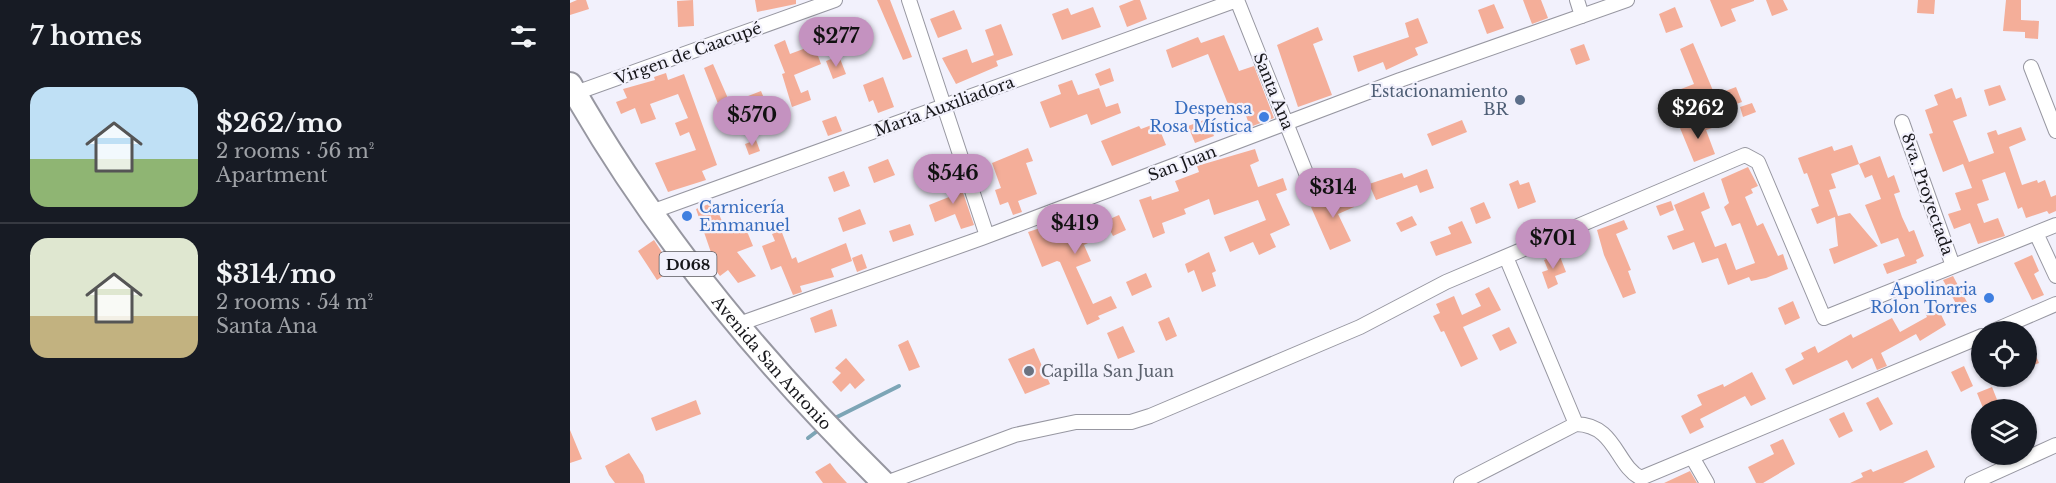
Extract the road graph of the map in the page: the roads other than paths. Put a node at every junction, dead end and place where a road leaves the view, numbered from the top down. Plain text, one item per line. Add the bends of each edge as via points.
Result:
1 (836, 0) edge
2 (909, 0) edge
3 (1237, 0) edge
4 (1577, 0) edge
5 (1627, 0) edge
6 (1582, 16) junction
7 (2031, 68) dead end
8 (572, 91) edge
9 (945, 105) junction
10 (1902, 122) dead end
11 (1288, 123) junction
12 (2056, 131) edge
13 (1310, 183) dead end
14 (651, 212) junction
15 (2056, 225) edge
16 (2036, 232) junction
17 (987, 236) junction
18 (1506, 257) junction
19 (1953, 266) junction
20 (2056, 276) edge
21 (2056, 304) edge
22 (2017, 321) edge
23 (736, 325) junction
24 (1971, 341) edge
25 (1576, 424) junction
26 (2056, 445) edge
27 (1692, 457) junction
28 (885, 483) edge
29 (1461, 483) edge
30 (1707, 483) edge
31 (1972, 483) edge

1 - 8 street, Virgen de Caacupé
2 - 9 street
3 - 9 street, María Auxiliadora
3 - 11 street, Santa Ana
4 - 6 street
5 - 6 street, San Juan
6 - 11 street, San Juan
7 - 12 street
8 - 14 main road, Avenida San Antonio / D068
9 - 14 street, María Auxiliadora
9 - 17 street
10 - 19 street, 8va. Proyectada
11 - 13 street, Santa Ana
11 - 17 street, San Juan
14 - 23 main road, Avenida San Antonio / D068
15 - 16 street
16 - 19 street
16 - 20 street
17 - 23 street, San Juan
18 - 19 street via 1745,155 1758,162 1824,318
18 - 25 street
18 - 28 street via 1446,282 1360,327 1150,416 1131,422 1076,422 1015,435
21 - 22 street
23 - 28 main road, Avenida San Antonio / D068 via 825,424
24 - 27 street
25 - 27 street via 1589,424 1603,434 1641,478
25 - 29 street
26 - 31 street
27 - 30 street

